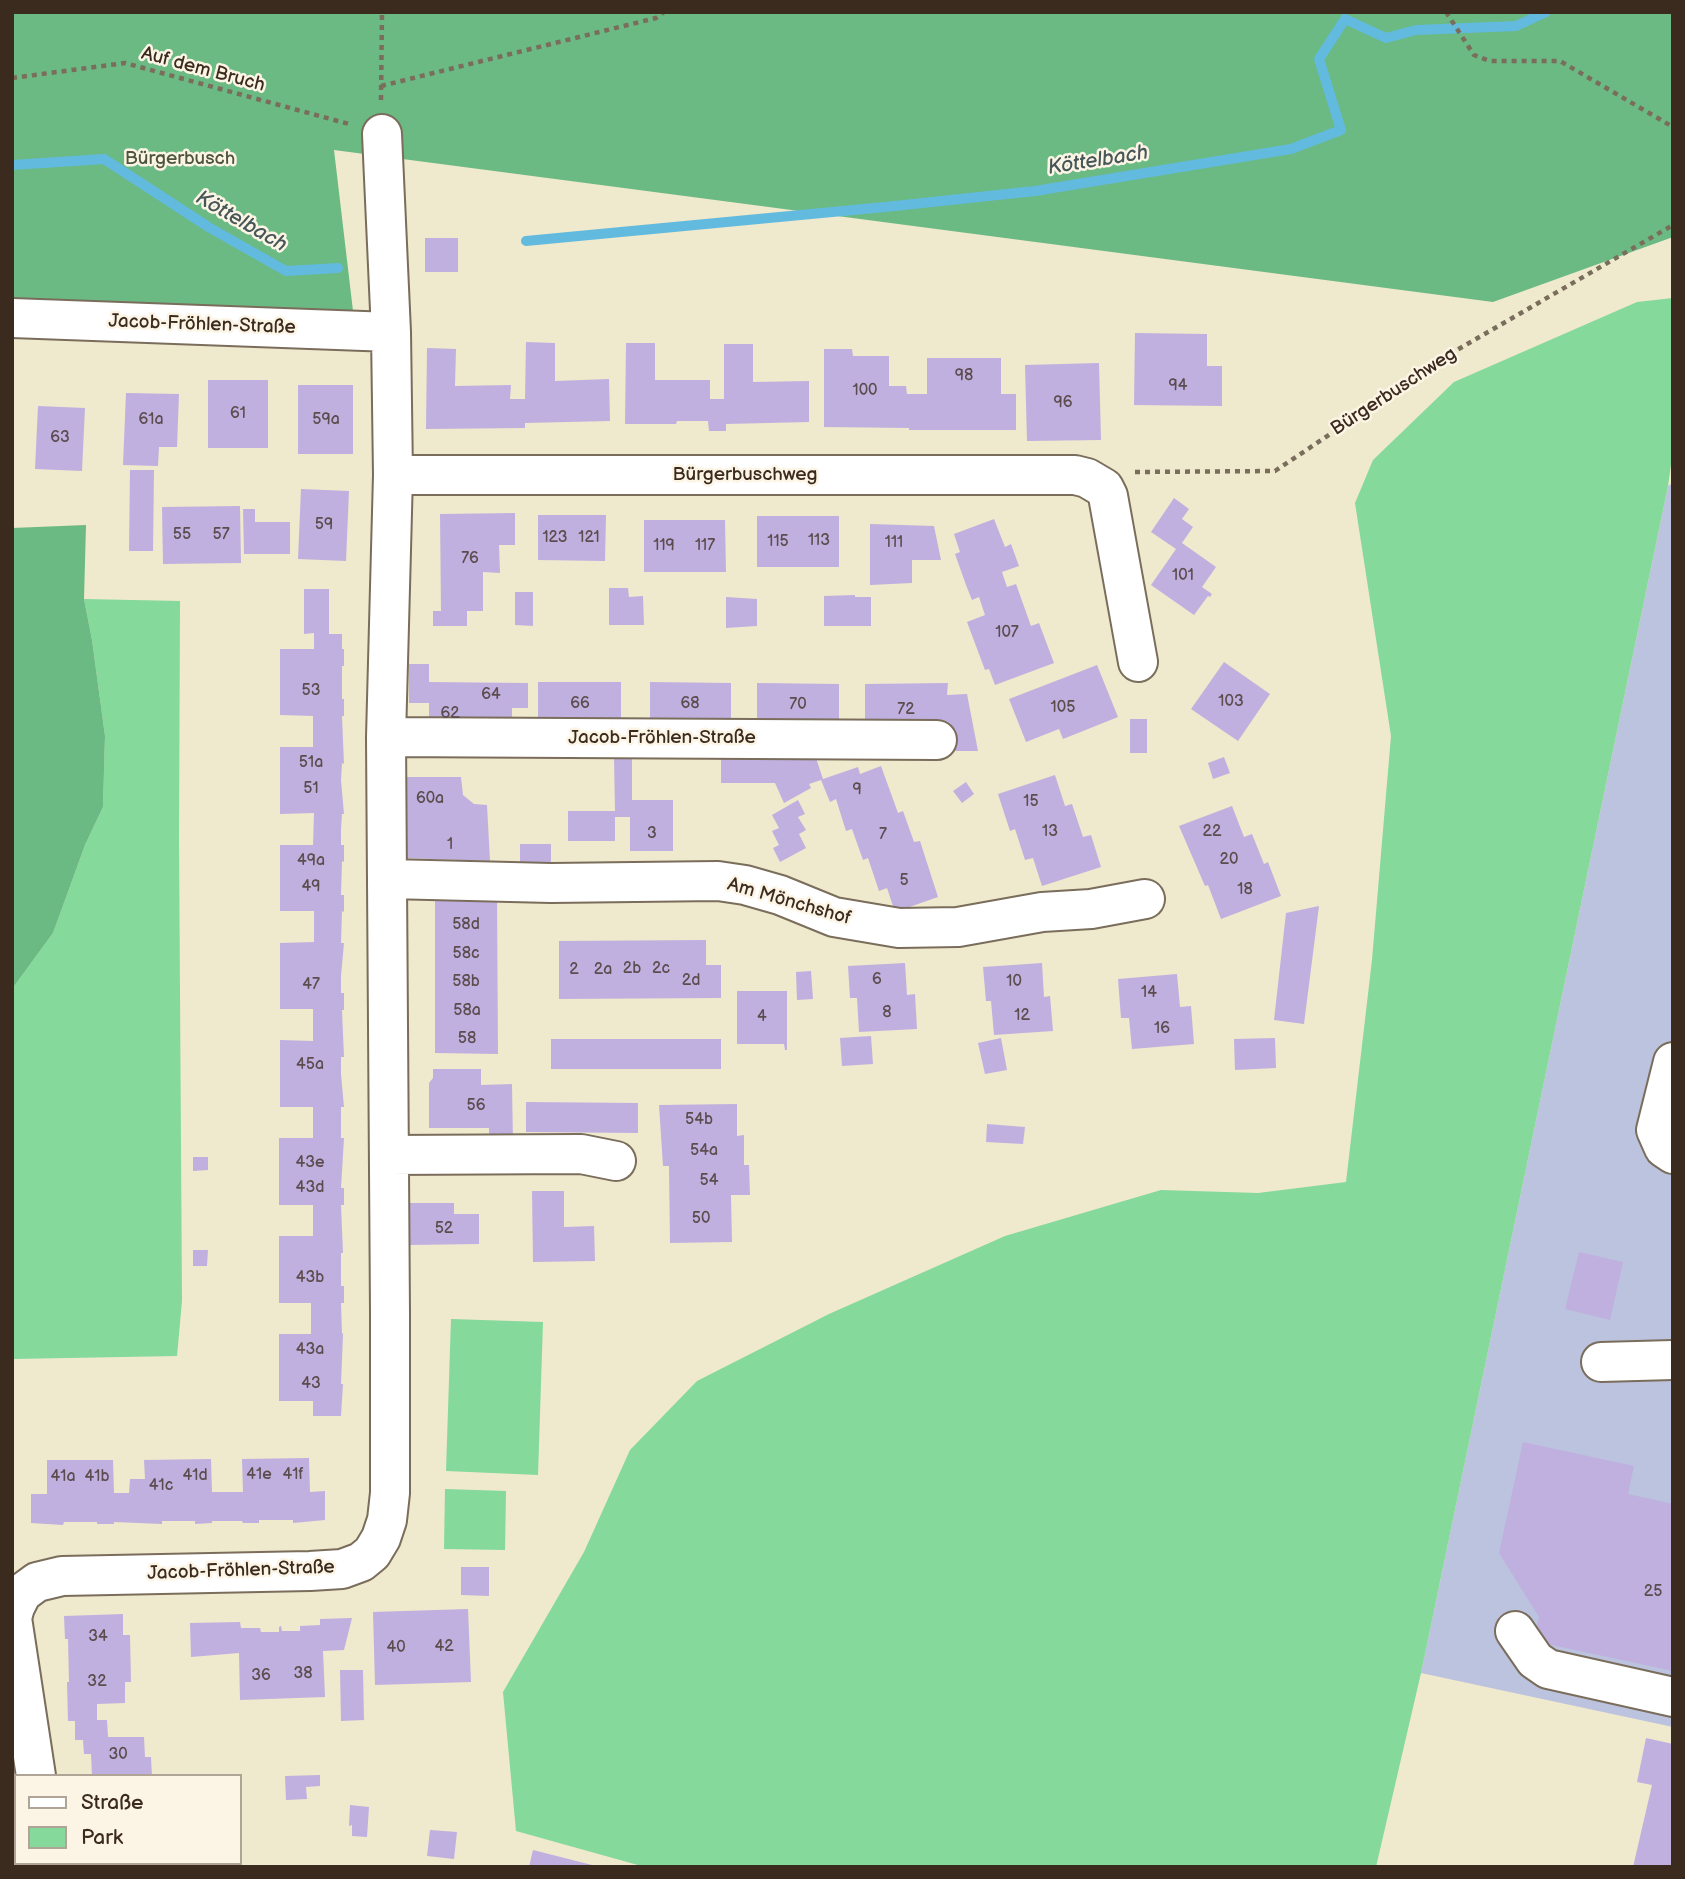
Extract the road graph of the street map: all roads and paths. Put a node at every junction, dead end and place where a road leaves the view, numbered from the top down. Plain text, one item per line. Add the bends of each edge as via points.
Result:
1 (382, 12) edge
2 (664, 12) edge
3 (1446, 12) edge
4 (12, 78) edge
5 (381, 86) junction
6 (1673, 127) edge
7 (382, 134) junction
8 (1673, 225) edge
9 (12, 318) edge
10 (391, 332) junction
11 (393, 475) junction
12 (1096, 481) junction
13 (1138, 662) dead end
14 (386, 737) junction
15 (937, 740) dead end
16 (389, 879) junction
17 (1145, 899) dead end
18 (1673, 1062) edge
19 (1673, 1154) edge
20 (389, 1155) junction
21 (616, 1161) dead end
22 (1673, 1360) edge
23 (1601, 1362) dead end
24 (1515, 1631) dead end
25 (1673, 1697) edge
26 (27, 1752) edge

1 - 5 path
2 - 5 path via 656,18
3 - 6 path via 1474,55 1490,61 1560,61
4 - 7 path, Auf dem Bruch via 125,63
5 - 7 path
7 - 10 street, Jacob-Fröhlen-Straße
8 - 12 path, Bürgerbuschweg via 1450,354 1275,471 1118,472
9 - 10 street, Jacob-Fröhlen-Straße
10 - 11 street, Jacob-Fröhlen-Straße
11 - 12 street, Bürgerbuschweg via 1075,475
11 - 14 street, Jacob-Fröhlen-Straße
12 - 13 street via 1108,495
14 - 15 street, Jacob-Fröhlen-Straße
14 - 16 street, Jacob-Fröhlen-Straße
16 - 17 street, Am Mönchshof via 718,881 780,895 834,917 899,928 958,927
16 - 20 street, Jacob-Fröhlen-Straße
18 - 19 street via 1656,1129 1664,1148
20 - 21 street via 581,1154
20 - 26 street, Jacob-Fröhlen-Straße via 390,1493 387,1520 372,1553 341,1569 310,1572 62,1576 37,1582 22,1594 12,1618
22 - 23 street
24 - 25 street via 1535,1660 1548,1669

